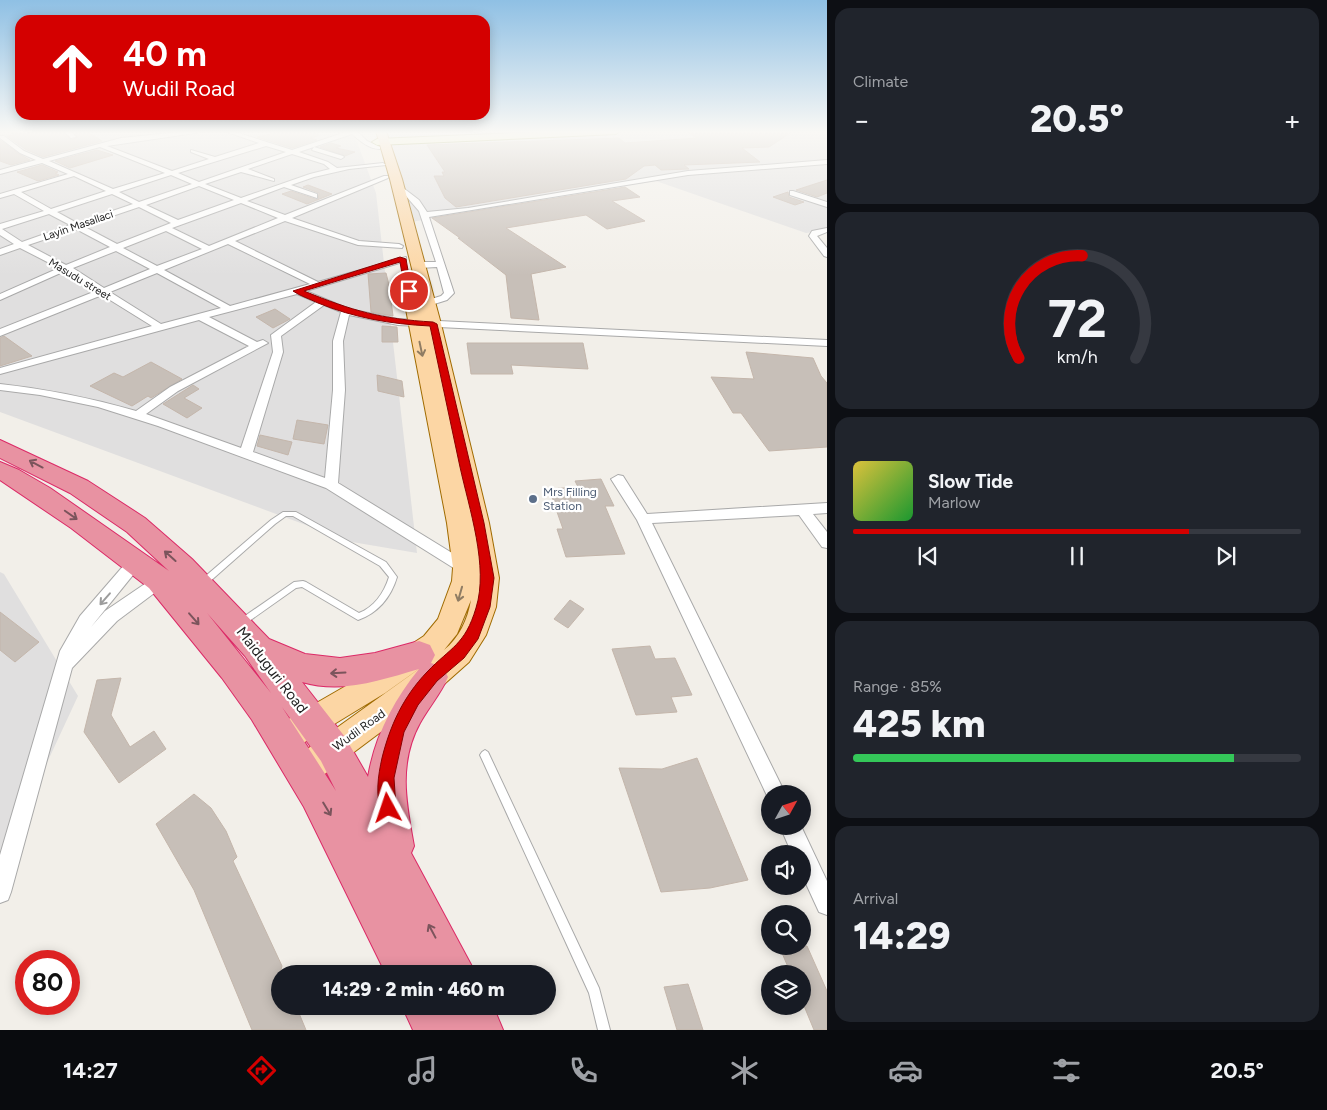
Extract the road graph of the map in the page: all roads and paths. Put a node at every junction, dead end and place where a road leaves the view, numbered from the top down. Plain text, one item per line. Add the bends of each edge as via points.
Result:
1 (58, 179) edge
2 (85, 179) edge
3 (152, 179) edge
4 (186, 179) edge
5 (214, 179) edge
6 (269, 179) edge
7 (304, 179) edge
8 (344, 179) edge
9 (389, 179) edge
10 (395, 179) edge
11 (402, 179) edge
12 (652, 179) edge
13 (272, 180) dead end
14 (199, 184) junction
15 (285, 185) junction
16 (15, 192) junction
17 (112, 192) junction
18 (793, 193) dead end
19 (0, 196) edge
20 (314, 196) dead end
21 (241, 201) junction
22 (138, 204) junction
23 (827, 205) edge
24 (52, 211) junction
25 (425, 215) junction
26 (285, 218) junction
27 (178, 224) junction
28 (77, 226) junction
29 (0, 227) edge
30 (418, 227) junction
31 (166, 228) junction
32 (827, 230) edge
33 (0, 231) edge
34 (228, 241) junction
35 (21, 245) junction
36 (119, 248) junction
37 (209, 249) junction
38 (0, 252) edge
39 (827, 254) edge
40 (407, 257) junction
41 (440, 264) junction
42 (66, 268) junction
43 (159, 269) junction
44 (318, 285) junction
45 (297, 291) junction
46 (102, 292) junction
47 (0, 297) edge
48 (323, 302) junction
49 (428, 303) junction
50 (231, 310) junction
51 (346, 311) junction
52 (201, 317) junction
53 (425, 324) junction
54 (160, 326) junction
55 (0, 333) edge
56 (276, 337) junction
57 (827, 343) edge
58 (258, 346) junction
59 (0, 371) edge
60 (0, 387) edge
61 (138, 416) junction
62 (0, 448) edge
63 (246, 454) junction
64 (0, 470) edge
65 (618, 479) dead end
66 (331, 485) junction
67 (827, 508) edge
68 (803, 510) junction
69 (643, 518) junction
70 (468, 523) junction
71 (827, 543) edge
72 (465, 568) junction
73 (148, 571) junction
74 (200, 586) junction
75 (246, 636) junction
76 (426, 666) junction
77 (63, 668) junction
78 (311, 720) junction
79 (284, 738) junction
80 (333, 749) junction
81 (485, 755) dead end
82 (303, 771) junction
83 (770, 785) edge
84 (794, 835) edge
85 (397, 864) junction
86 (0, 892) edge
87 (827, 904) edge
88 (405, 965) edge
89 (449, 965) edge
90 (428, 1015) edge
91 (473, 1015) edge
92 (436, 1030) edge
93 (480, 1030) edge
94 (604, 1030) edge

1 - 16 street
2 - 17 street
3 - 17 street
4 - 14 street
5 - 14 street, Layin Masallaci
6 - 13 street
7 - 15 street
8 - 26 street
9 - 40 main road, Wudil Road
10 - 30 main road, Wudil Road
11 - 25 street
12 - 25 street
14 - 21 street
14 - 22 street, Layin Masallaci
15 - 20 street
15 - 21 street
16 - 19 street
16 - 24 street
17 - 22 street
17 - 24 street
18 - 23 street
21 - 26 street
21 - 27 street
22 - 27 street
22 - 28 street, Layin Masallaci
24 - 28 street
24 - 29 street
25 - 30 street
26 - 34 street
26 - 40 street
27 - 31 street
28 - 35 street, Layin Masallaci
28 - 36 street
30 - 40 main road, Wudil Road
30 - 41 street
31 - 36 street
31 - 37 street
32 - 39 street via 814,232 813,236
33 - 35 street, Masudu street
34 - 37 street
34 - 44 street
35 - 38 street, Layin Masallaci
35 - 42 street, Masudu street
36 - 42 street
36 - 43 street
37 - 43 street
40 - 41 street
40 - 44 street
40 - 49 main road, Wudil Road
40 - 53 main road, Wudil Road
41 - 49 street via 449,293
42 - 46 street, Masudu street
42 - 47 street
43 - 46 street
43 - 50 street
44 - 45 street
45 - 48 street
45 - 50 street
46 - 54 street, Masudu street
46 - 55 street
48 - 51 street
48 - 56 street
49 - 53 main road, Wudil Road
50 - 52 street
51 - 53 street via 382,320
51 - 66 street via 336,337 340,387
52 - 54 street
52 - 58 street
53 - 57 street
53 - 70 main road, Wudil Road
54 - 59 street
56 - 58 street
56 - 63 street via 278,352
58 - 61 street via 174,389
60 - 61 street via 100,404
61 - 63 street
74 -> 62 highway, Maiduguri Road via 136,525 79,487
63 - 66 street
64 -> 73 highway via 22,481
65 - 69 street
66 - 72 street
67 - 68 street
68 - 69 street
68 - 71 street
69 - 83 street
70 - 72 main road, Wudil Road
70 - 76 main road, Wudil Road via 488,578 483,607 473,635 464,648
72 -> 76 main road, Wudil Road via 457,606 448,626 433,644
73 - 77 street
73 -> 77 street via 86,621 68,651
73 -> 79 highway via 216,644
74 - 75 highway, Maiduguri Road
74 - 75 lane via 285,514 294,514 383,564 393,577 390,588 365,616 358,617 303,584 294,585
76 -> 75 highway via 328,674 302,669
75 - 78 highway, Maiduguri Road
76 - 78 main road, Wudil Road via 376,684
76 - 80 main road, Wudil Road
76 - 85 highway via 397,730 386,778
77 - 86 street
78 - 79 main road, Wudil Road
78 - 80 highway, Maiduguri Road
79 - 82 highway
80 - 82 main road, Wudil Road
80 - 85 highway, Maiduguri Road
81 - 94 lane via 595,992
82 -> 88 highway via 354,858
84 - 87 street
89 -> 85 highway, Maiduguri Road
90 - 92 highway
91 - 93 highway

